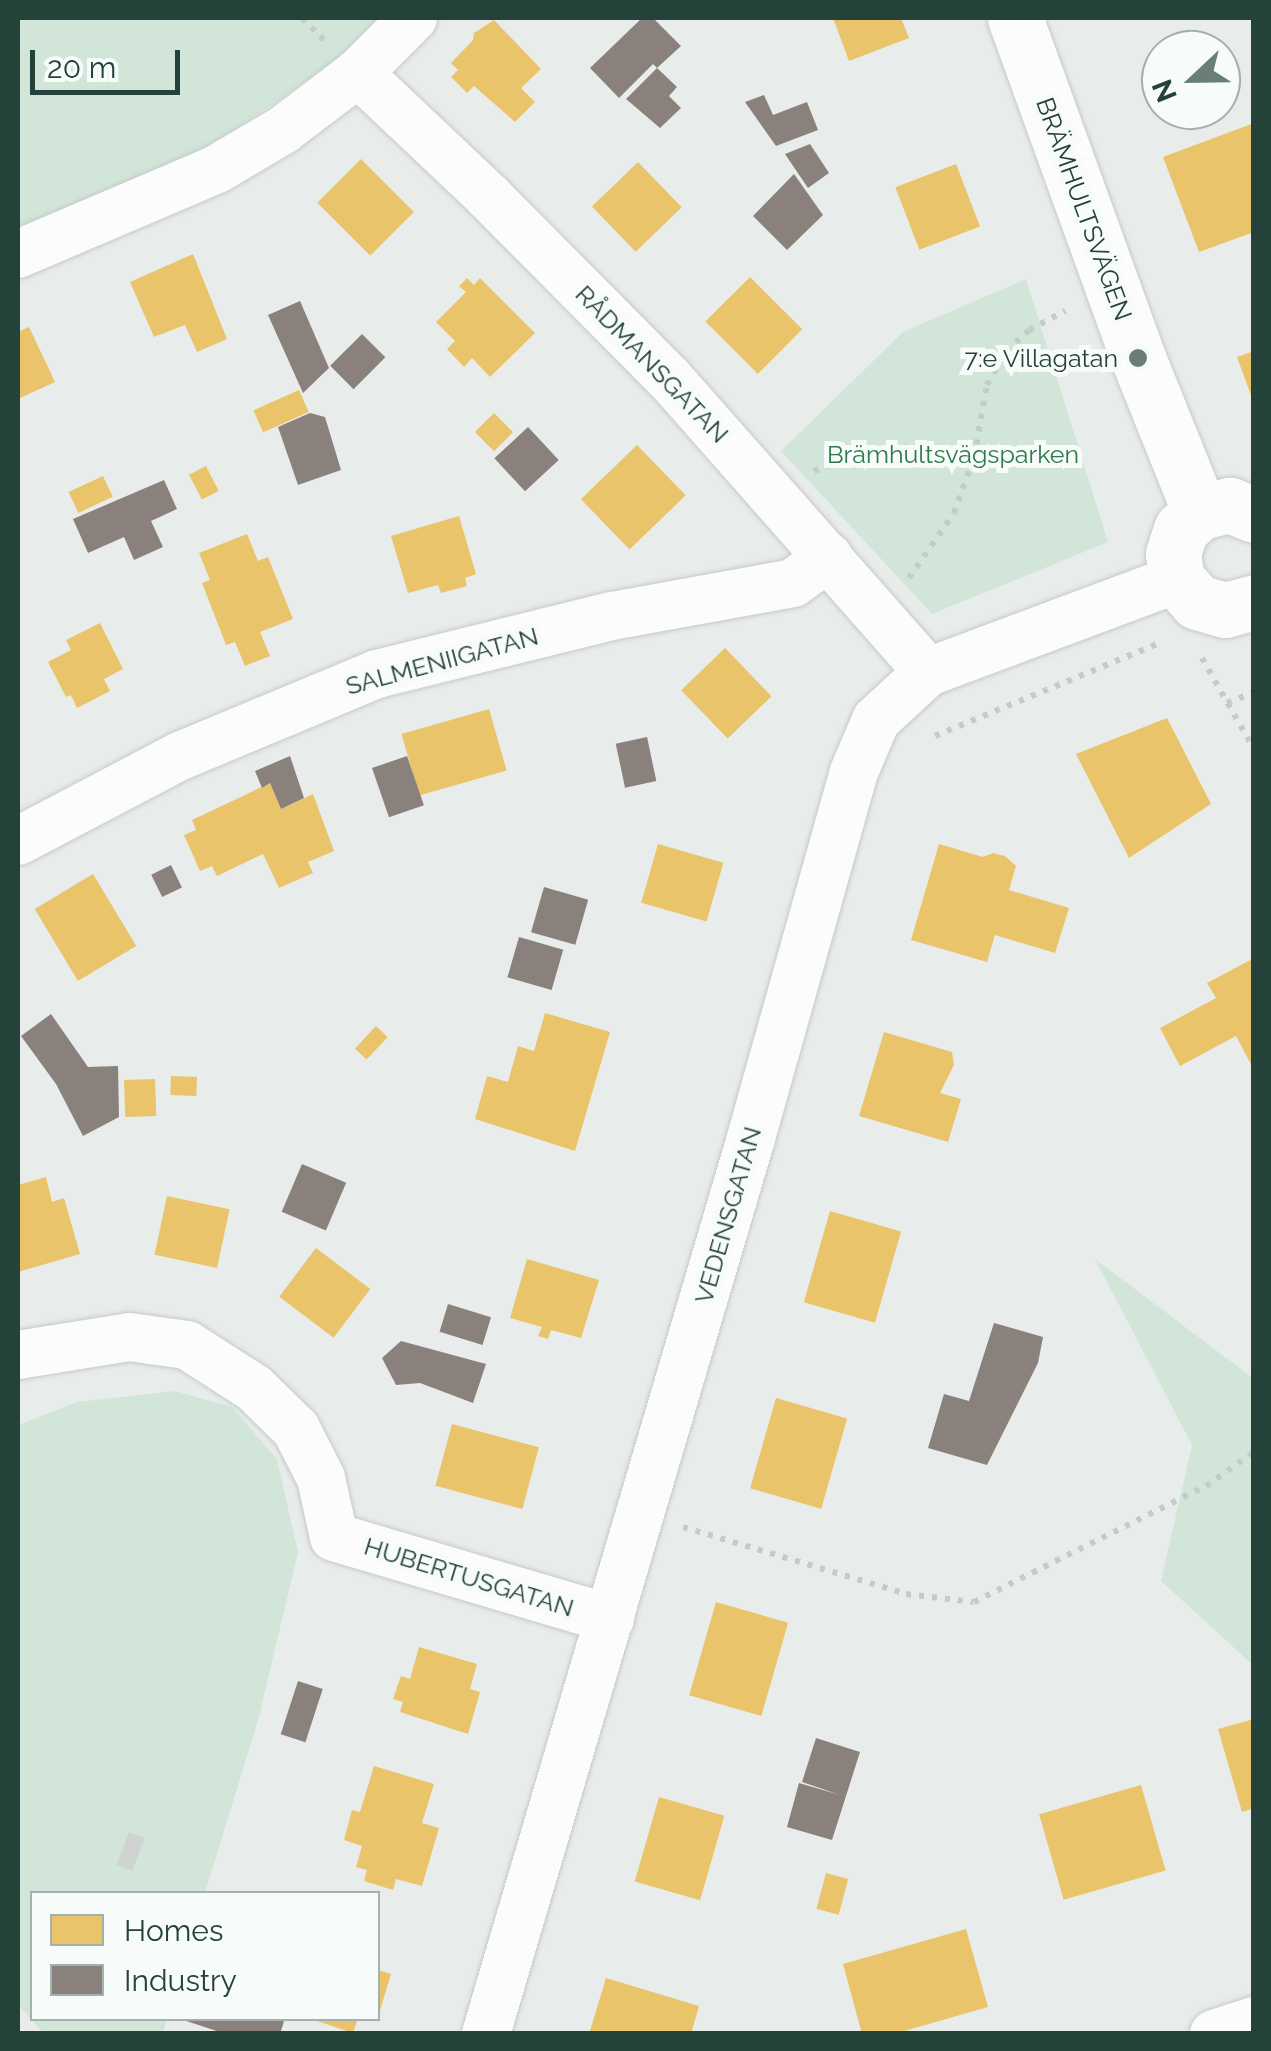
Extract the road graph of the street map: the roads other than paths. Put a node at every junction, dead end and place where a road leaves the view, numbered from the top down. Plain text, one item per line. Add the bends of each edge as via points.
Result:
1 (413, 18) edge
2 (1015, 18) edge
3 (358, 73) junction
4 (18, 254) edge
5 (1200, 512) junction
6 (1254, 515) edge
7 (829, 557) junction
8 (1177, 579) junction
9 (1249, 616) edge
10 (928, 672) junction
11 (18, 841) edge
12 (18, 1355) edge
13 (610, 1619) junction
14 (1254, 2021) edge
15 (486, 2034) edge
16 (1214, 2034) edge

1 - 3 street
2 - 5 street, BRÄMHULTSVÄGEN
3 - 4 street via 217,169
3 - 7 street, RÅDMANSGATAN via 669,378
5 - 6 street via 1230,506
5 - 8 street via 1176,541
7 - 10 street, RÅDMANSGATAN
7 - 11 street, SALMENIIGATAN via 793,583 612,616 377,674 180,756
8 - 9 street via 1210,608
8 - 10 street, VEDENSGATAN
10 - 13 street, VEDENSGATAN via 876,720 853,774
12 - 13 street, HUBERTUSGATAN via 129,1337 187,1345 254,1388 296,1428 322,1478 334,1537
13 - 15 street, VEDENSGATAN
14 - 16 street

